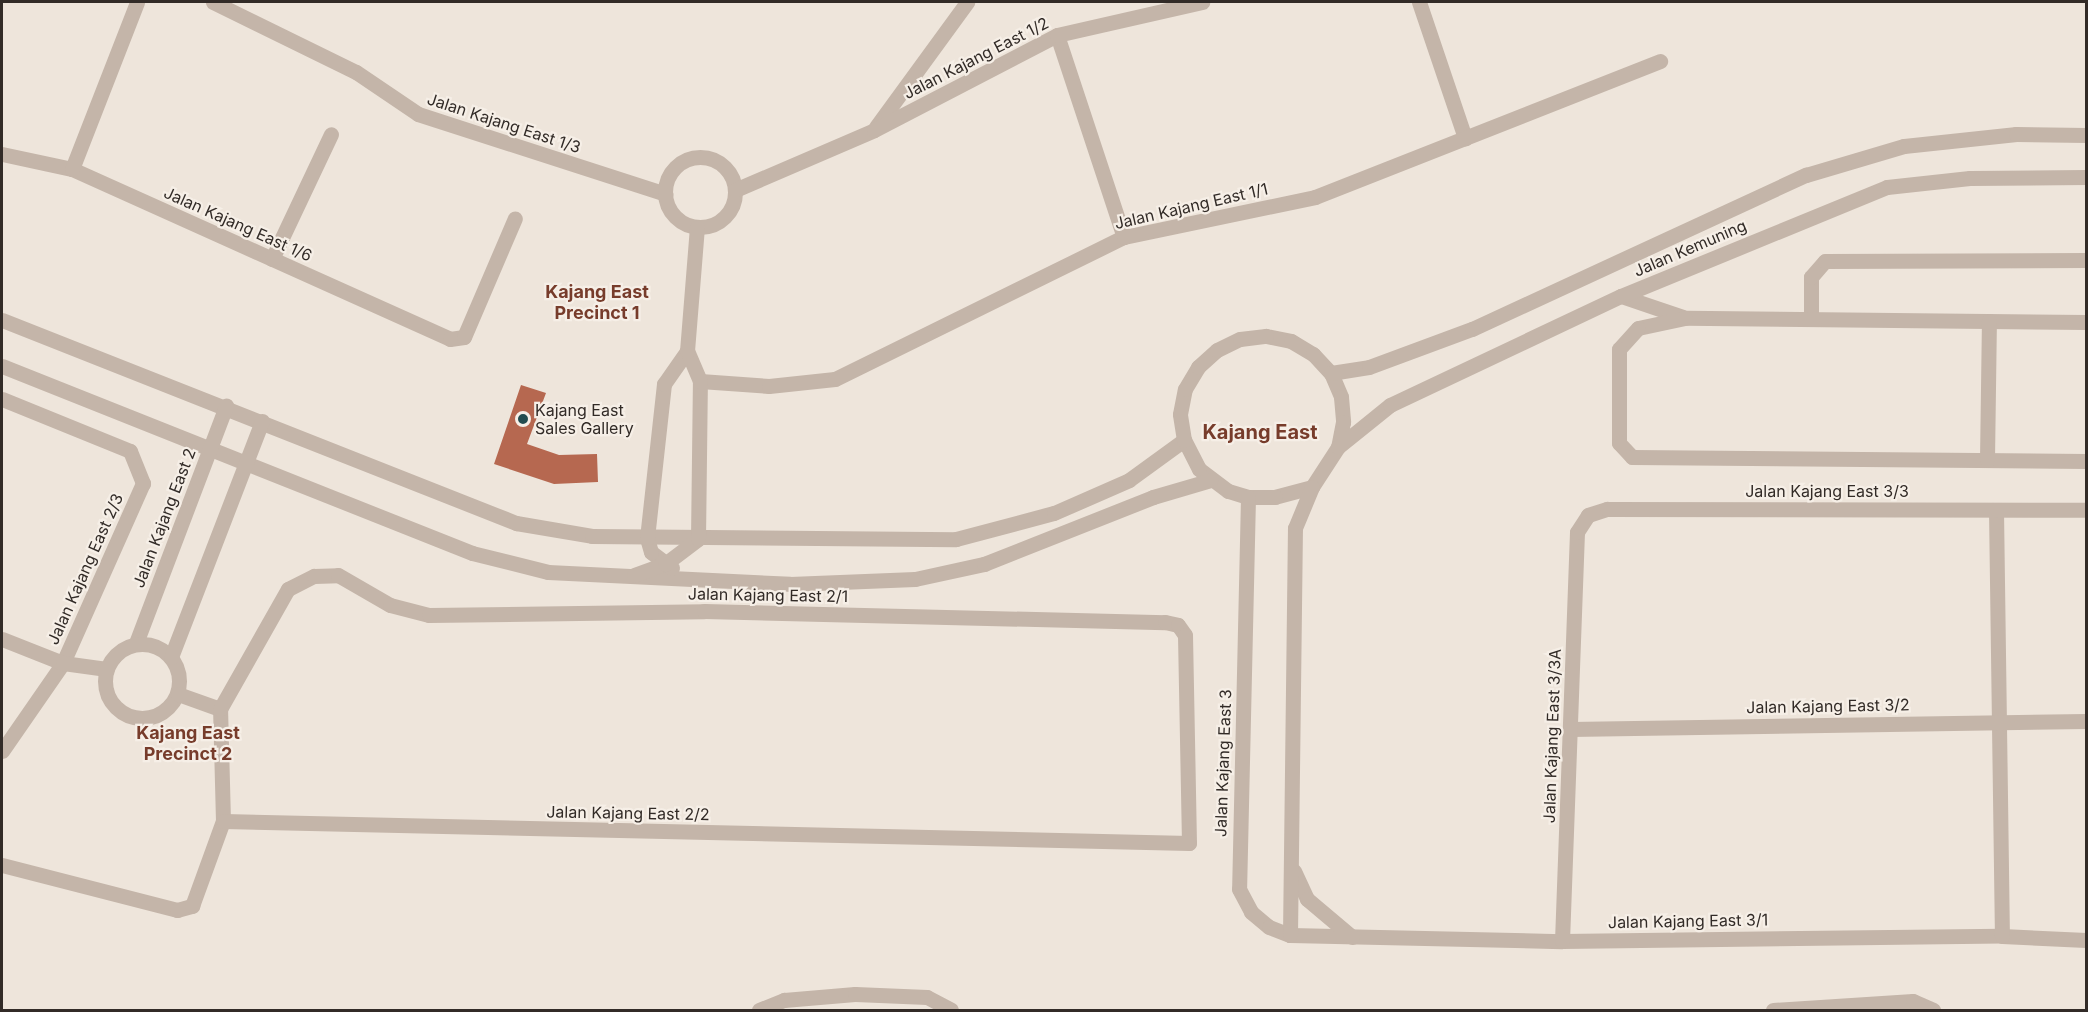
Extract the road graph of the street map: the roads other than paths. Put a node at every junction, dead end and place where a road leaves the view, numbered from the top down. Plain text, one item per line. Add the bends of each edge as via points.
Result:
1 (137, 2) edge
2 (213, 2) edge
3 (967, 2) edge
4 (1202, 2) edge
5 (1419, 2) edge
6 (1057, 35) junction
7 (1660, 61) dead end
8 (874, 129) junction
9 (331, 134) dead end
10 (2086, 135) edge
11 (1465, 138) junction
12 (2, 154) edge
13 (72, 169) junction
14 (2086, 177) edge
15 (735, 190) junction
16 (665, 194) junction
17 (515, 218) dead end
18 (697, 227) junction
19 (1124, 237) junction
20 (272, 259) junction
21 (2086, 260) edge
22 (1621, 296) junction
23 (1685, 318) junction
24 (1811, 319) junction
25 (2, 320) edge
26 (1989, 321) junction
27 (2086, 322) edge
28 (687, 351) junction
29 (2, 366) edge
30 (1331, 373) junction
31 (700, 381) junction
32 (2, 399) edge
33 (226, 406) junction
34 (262, 421) junction
35 (1184, 440) junction
36 (211, 446) junction
37 (1338, 447) junction
38 (247, 460) junction
39 (1987, 460) junction
40 (2086, 461) edge
41 (1211, 480) junction
42 (1312, 487) junction
43 (1248, 497) junction
44 (1996, 510) junction
45 (2086, 510) edge
46 (1577, 532) joint
47 (646, 538) junction
48 (698, 539) junction
49 (665, 564) junction
50 (625, 578) junction
51 (697, 582) junction
52 (2, 639) edge
53 (136, 643) junction
54 (171, 657) junction
55 (63, 663) junction
56 (107, 669) junction
57 (178, 694) junction
58 (220, 709) junction
59 (1999, 720) junction
60 (2086, 722) edge
61 (1570, 729) junction
62 (2, 751) edge
63 (223, 821) junction
64 (1189, 843) joint
65 (2, 865) edge
66 (1292, 866) junction
67 (1290, 935) junction
68 (2002, 936) junction
69 (1352, 937) junction
70 (2086, 940) edge
71 (1562, 941) junction
72 (759, 1011) edge
73 (951, 1011) edge
74 (1773, 1011) edge
75 (1933, 1011) edge

1 - 13 street
2 - 16 street, Jalan Kajang East 1/3 via 356,72 418,114
3 - 8 street, Jalan Kajang East 1/2
4 - 6 street, Jalan Kajang East 1/2
5 - 11 street
6 - 8 street, Jalan Kajang East 1/2
6 - 19 street
7 - 11 street, Jalan Kajang East 1/1
8 - 15 street, Jalan Kajang East 1/2
9 - 20 street
10 - 30 street, Jalan Kemuning via 2016,134 1904,146 1806,175 1472,329 1369,367
11 - 19 street, Jalan Kajang East 1/1 via 1314,197
12 - 13 street, Jalan Kajang East 1/6
13 - 20 street, Jalan Kajang East 1/6
14 - 22 street, Jalan Kemuning via 1970,178 1887,187
15 - 16 street via 728,171 703,157 675,166
15 - 18 street via 724,217
16 - 18 street via 678,220
17 - 20 street, Jalan Kajang East 1/6 via 464,337 456,339
18 - 28 street
19 - 31 street, Jalan Kajang East 1/1 via 835,379 769,386
21 - 24 street via 1825,261 1811,277
22 - 23 street
22 - 37 street, Jalan Kemuning via 1390,405
23 - 24 street
23 - 39 street via 1638,327 1619,349 1619,443 1632,457
24 - 26 street
25 - 33 street
26 - 27 street
26 - 39 street
28 - 31 street
28 - 47 street via 664,384
29 - 36 street
30 - 35 street via 1313,354 1291,341 1266,336 1240,339 1217,350 1198,367 1184,398
30 - 37 street via 1341,397 1343,423
31 - 48 street
32 - 55 street, Jalan Kajang East 2/3 via 130,451 143,483
33 - 34 street
33 - 36 street, Jalan Kajang East 2
34 - 38 street
34 - 47 street via 516,523 592,536
35 - 41 street
35 - 48 street via 1129,480 1054,513 956,539
36 - 38 street
36 - 53 street, Jalan Kajang East 2
37 - 42 street
38 - 50 street via 472,553 548,572
38 - 54 street
39 - 40 street
41 - 43 street
41 - 51 street via 1153,497 984,564 915,579 790,584
42 - 43 street via 1275,497
42 - 66 street via 1295,528
43 - 67 street, Jalan Kajang East 3 via 1239,888 1251,912 1269,927
44 - 45 street, Jalan Kajang East 3/3
44 - 46 street, Jalan Kajang East 3/3 via 1607,509 1588,515
44 - 59 street
46 - 61 street, Jalan Kajang East 3/3A
47 - 48 street
47 - 49 street via 651,552
48 - 49 street
49 - 50 street
49 - 51 street
50 - 51 street
52 - 55 street
53 - 54 street via 162,649
53 - 56 street via 118,652
54 - 57 street via 180,675
55 - 56 street
55 - 62 street, Jalan Kajang East 2/3
56 - 57 street via 106,691 119,710 129,716 153,717
57 - 58 street
58 - 63 street
58 - 64 street, Jalan Kajang East 2/1 via 288,589 314,576 338,575 390,605 429,615 704,611 1165,622 1178,625 1185,635
59 - 60 street, Jalan Kajang East 3/2
59 - 61 street, Jalan Kajang East 3/2
59 - 68 street
61 - 71 street, Jalan Kajang East 3/3A
63 - 64 street, Jalan Kajang East 2/2
63 - 65 street via 192,906 177,910
66 - 67 street
66 - 69 street via 1307,899
67 - 69 street, Jalan Kajang East 3/1
68 - 70 street, Jalan Kajang East 3/1
68 - 71 street, Jalan Kajang East 3/1
69 - 71 street, Jalan Kajang East 3/1
72 - 73 street via 784,1000 855,994 927,997
74 - 75 street via 1913,1001

